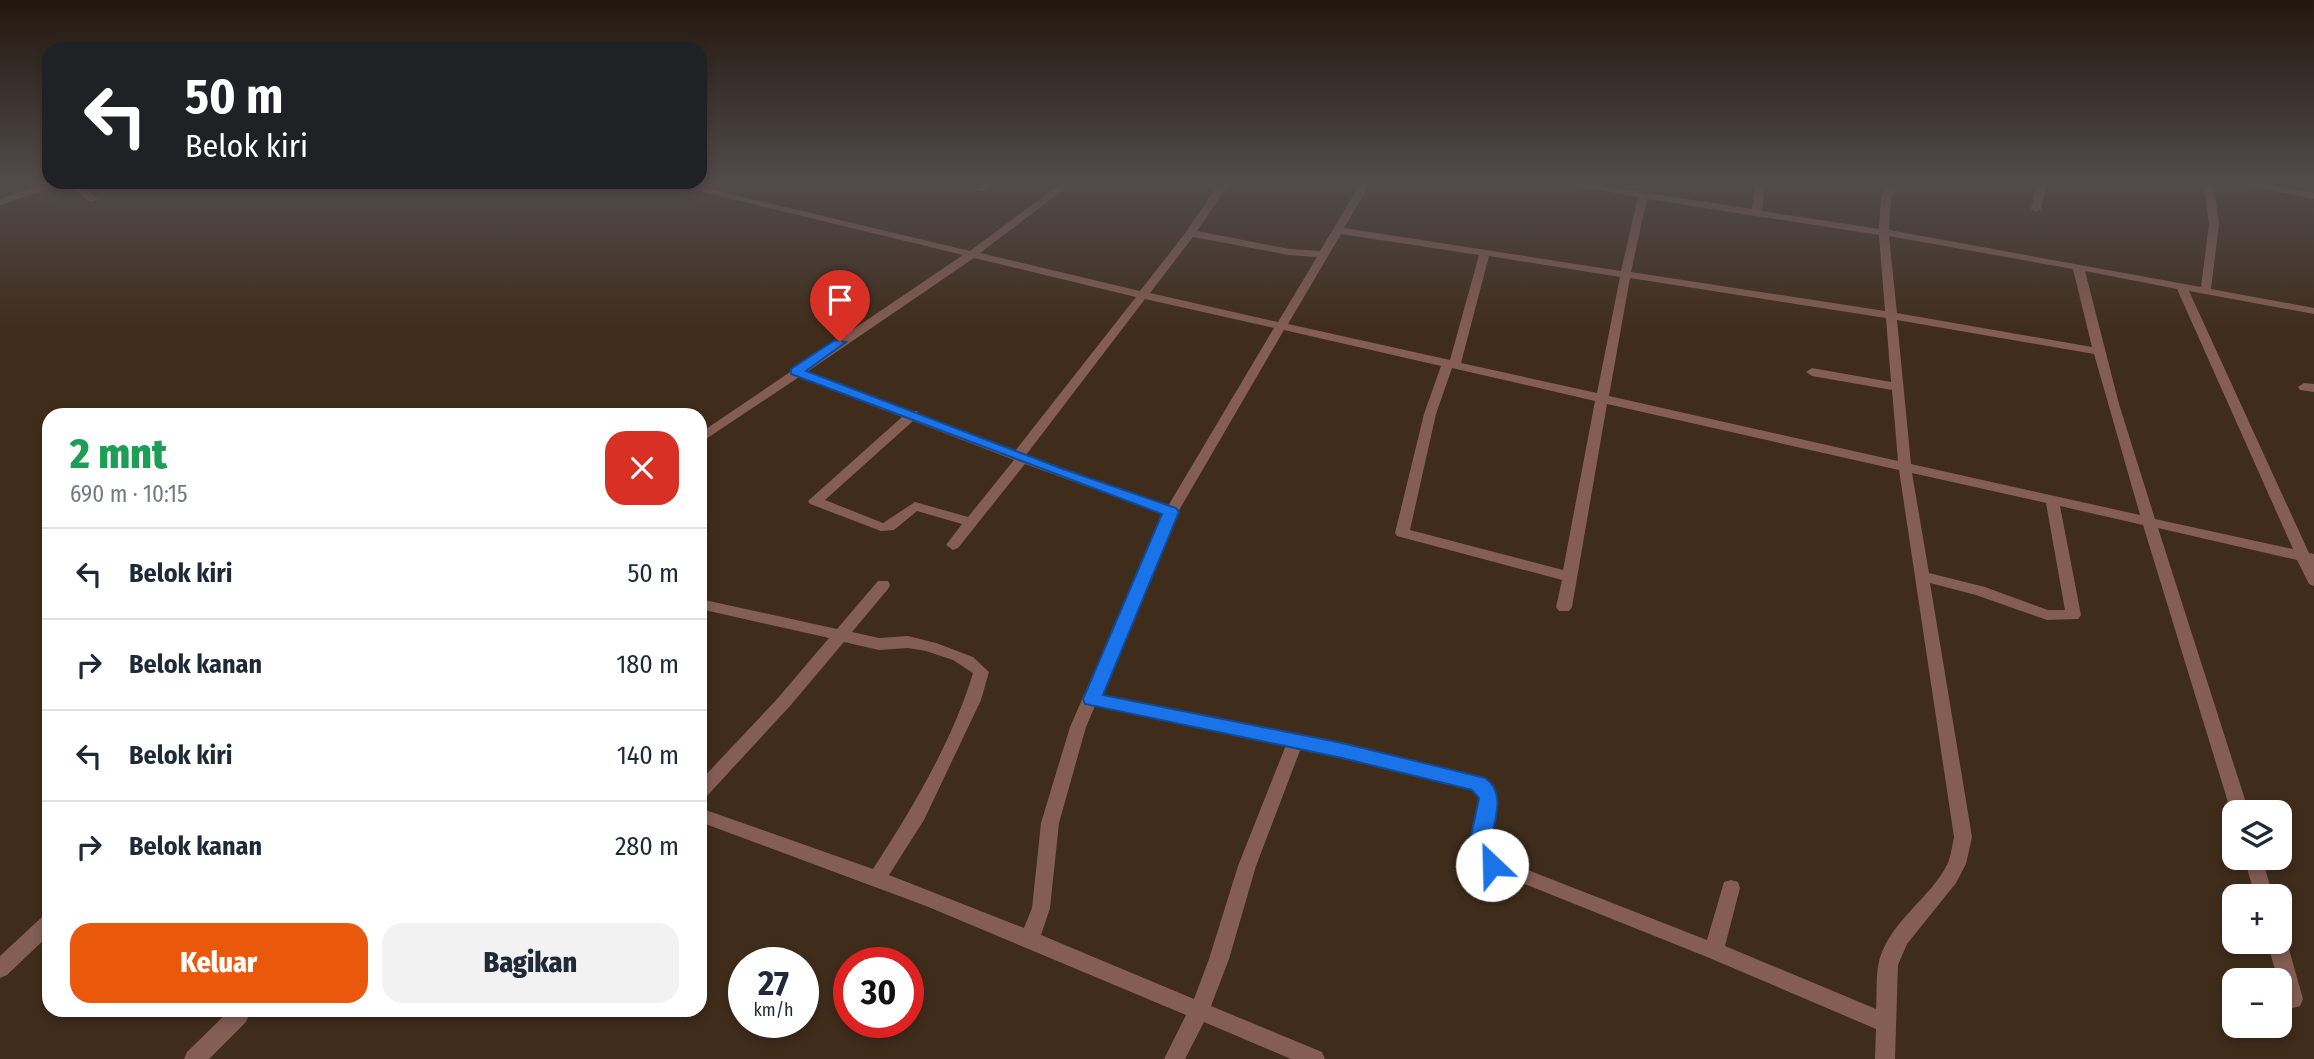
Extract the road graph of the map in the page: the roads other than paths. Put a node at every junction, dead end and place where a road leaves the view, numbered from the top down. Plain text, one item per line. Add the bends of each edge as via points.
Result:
1 (884, 233) edge
2 (999, 233) edge
3 (1190, 233) edge
4 (1192, 233) edge
5 (1335, 233) edge
6 (1361, 233) edge
7 (1636, 233) edge
8 (1880, 233) edge
9 (2213, 233) edge
10 (1884, 234) junction
11 (1485, 251) junction
12 (971, 254) junction
13 (1323, 254) junction
14 (2078, 266) junction
15 (1628, 276) junction
16 (2181, 285) junction
17 (2206, 289) junction
18 (1143, 295) junction
19 (2314, 312) edge
20 (1890, 315) junction
21 (1280, 326) junction
22 (2096, 351) junction
23 (1452, 364) junction
24 (796, 372) junction
25 (1812, 372) dead end
26 (1898, 387) junction
27 (1604, 397) junction
28 (913, 414) junction
29 (707, 434) edge
30 (1021, 454) junction
31 (1905, 468) junction
32 (2052, 500) junction
33 (1171, 512) junction
34 (971, 522) junction
35 (2149, 522) junction
36 (953, 545) dead end
37 (2309, 558) edge
38 (1923, 576) junction
39 (1570, 577) junction
40 (2314, 581) edge
41 (883, 585) dead end
42 (707, 606) edge
43 (1564, 607) dead end
44 (838, 635) junction
45 (1092, 699) junction
46 (1296, 740) junction
47 (707, 784) edge
48 (2236, 800) edge
49 (707, 817) edge
50 (877, 878) junction
51 (1731, 888) dead end
52 (42, 930) edge
53 (1030, 939) junction
54 (1714, 951) junction
55 (2280, 954) edge
56 (0, 969) edge
57 (2293, 999) dead end
58 (1199, 1011) junction
59 (237, 1017) edge
60 (1886, 1023) junction
61 (194, 1059) edge
62 (1174, 1059) edge
63 (1315, 1059) edge
64 (1885, 1059) edge

1 - 12 street
2 - 12 street
3 - 18 street
4 - 13 street
5 - 13 street
6 - 11 street
7 - 15 street
8 - 10 street
9 - 17 street
10 - 14 street
10 - 20 street
11 - 15 street
11 - 23 street
12 - 18 street
12 - 24 street
13 - 21 street
14 - 16 street
14 - 22 street
15 - 20 street
15 - 27 street
16 - 17 street
16 - 37 street
17 - 19 street
18 - 21 street
18 - 30 street
20 - 22 street
20 - 26 street
21 - 23 street
21 - 33 street
22 - 35 street
23 - 27 street
23 - 39 street via 1430,415 1402,533
24 - 28 street
24 - 29 street
25 - 26 street
26 - 31 street
27 - 31 street
27 - 39 street
28 - 30 street
28 - 34 street via 815,501 881,527 889,527 915,506
30 - 33 street
30 - 34 street
31 - 32 street
31 - 38 street
32 - 35 street
32 - 38 street via 2073,615 2047,615
33 - 45 street
34 - 36 street
35 - 37 street
35 - 48 street
37 - 40 street
38 - 60 street via 1963,837 1958,862 1892,951
39 - 43 street
41 - 44 street
42 - 44 street
44 - 47 street via 784,702
44 - 50 street via 879,644 906,642 955,655 981,672 973,700 915,820
45 - 46 street
45 - 53 street via 1078,727 1050,823 1042,898
46 - 54 street via 1484,786 1489,798 1478,843 1486,860
46 - 58 street via 1247,866
49 - 50 street
50 - 53 street
51 - 54 street
52 - 56 street
53 - 58 street
54 - 60 street
55 - 57 street
58 - 62 street
58 - 63 street
59 - 61 street
60 - 64 street

